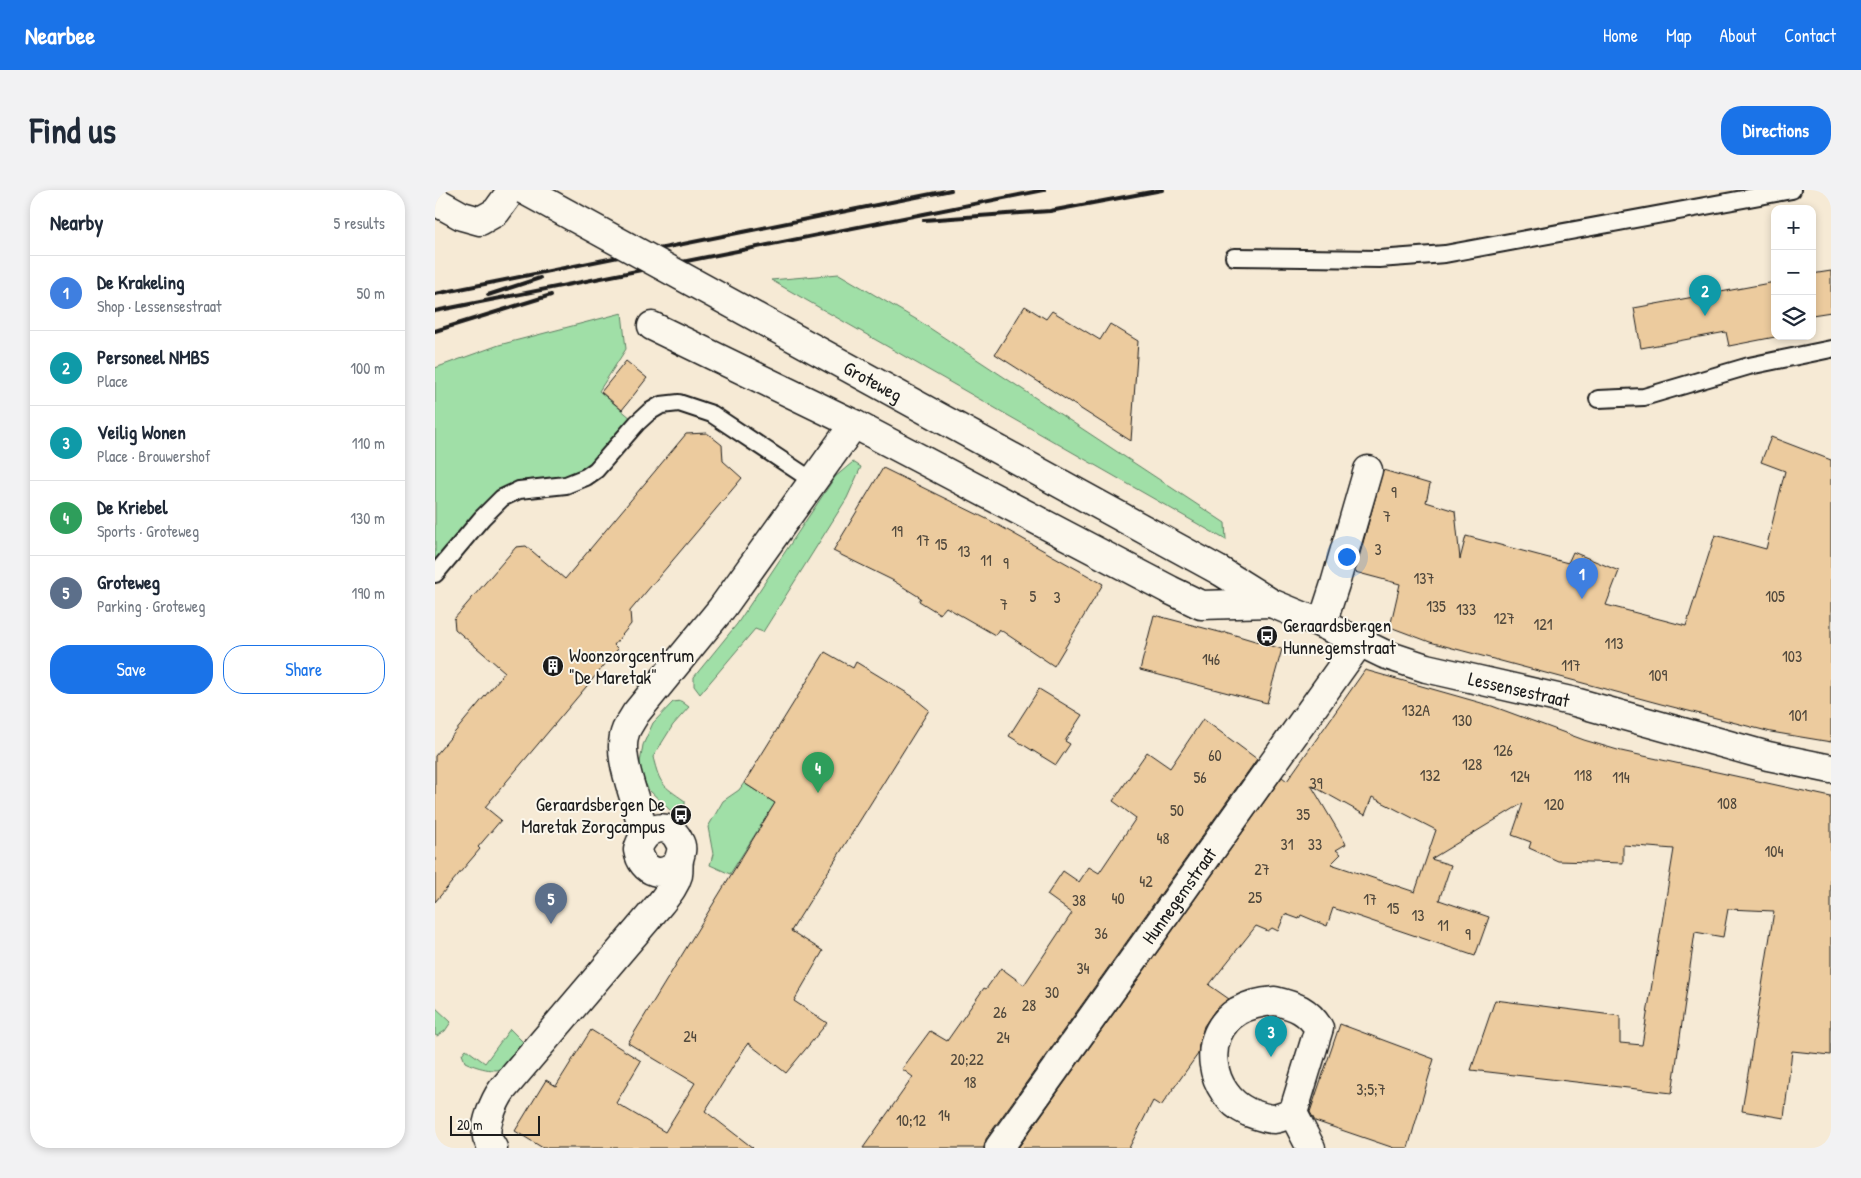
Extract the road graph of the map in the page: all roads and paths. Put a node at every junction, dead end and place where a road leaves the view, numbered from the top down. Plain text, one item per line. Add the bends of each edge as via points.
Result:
1 (511, 190) edge
2 (524, 190) edge
3 (1792, 190) edge
4 (435, 200) edge
5 (1233, 257) dead end
6 (652, 326) dead end
7 (1831, 349) edge
8 (1598, 399) dead end
9 (854, 424) junction
10 (1368, 470) dead end
11 (813, 481) junction
12 (1220, 571) joint
13 (435, 574) edge
14 (1271, 603) junction
15 (1322, 624) junction
16 (1359, 643) junction
17 (1831, 769) edge
18 (653, 832) junction
19 (679, 861) junction
20 (647, 868) junction
21 (659, 904) junction
22 (1293, 1113) junction
23 (493, 1148) edge
24 (999, 1148) edge
25 (1311, 1148) edge

1 - 4 street via 496,212 480,221 461,216
2 - 12 street, Groteweg, bridge
3 - 5 lane via 1445,254 1379,260
6 - 9 street
7 - 8 lane via 1749,366 1644,397
9 - 11 street
9 - 14 street via 1201,605
10 - 15 street
11 - 13 lane via 712,414 679,403 661,405 637,423 586,477 566,485 519,490 502,498
11 - 18 street via 722,608 636,713 625,732 623,757 631,790 642,824
12 - 14 street, Lessensestraat
14 - 15 street, Lessensestraat
15 - 16 street, Lessensestraat
16 - 17 street, Lessensestraat via 1426,668 1575,702 1768,756
16 - 24 street, Hunnegemstraat
18 - 19 street via 675,834 679,840
18 - 20 street via 638,850
19 - 20 street via 661,872
19 - 21 street via 675,884
20 - 21 street via 662,885 664,894
21 - 23 street via 502,1090 494,1102 488,1126 487,1135
22 - 22 street via 1319,1028 1311,1017 1294,1006 1275,1001 1255,1003 1237,1011 1223,1026 1215,1042 1216,1079 1225,1095 1239,1108 1274,1119
22 - 25 street

